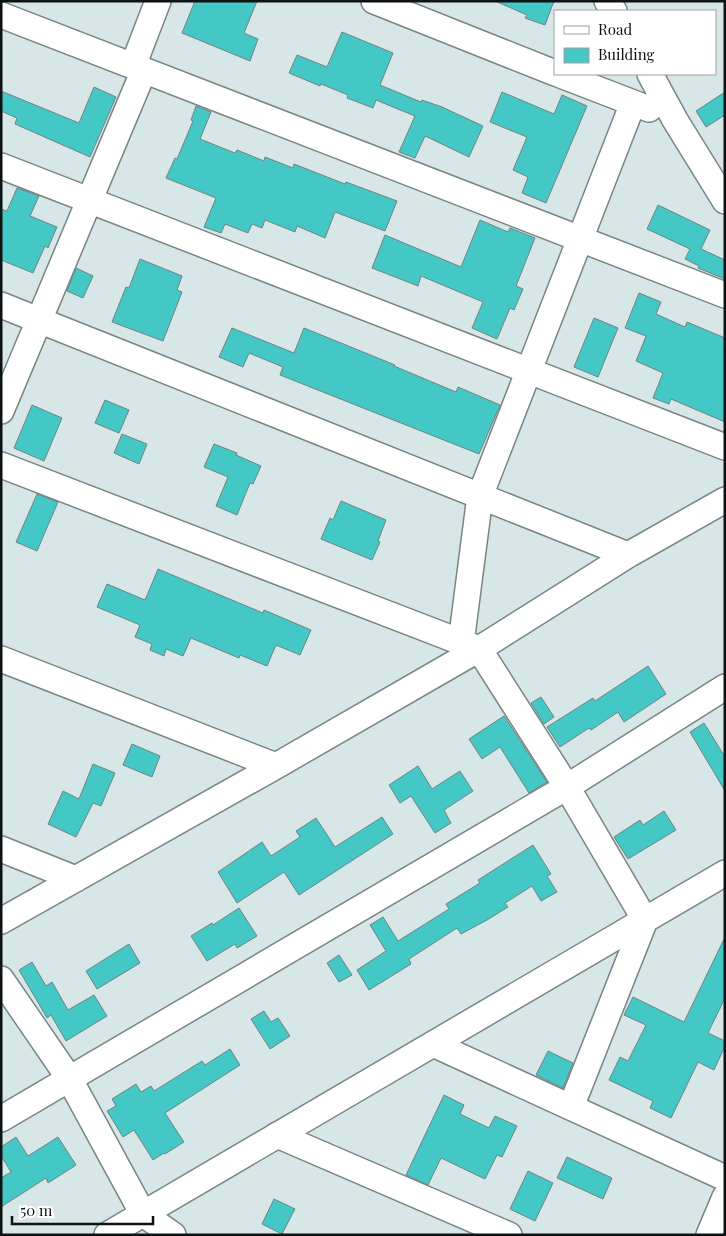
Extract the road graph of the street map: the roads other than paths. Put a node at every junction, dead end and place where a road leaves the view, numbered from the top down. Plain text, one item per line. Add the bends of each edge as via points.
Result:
1 (158, 1) edge
2 (374, 1) edge
3 (1, 15) edge
4 (139, 68) junction
5 (554, 72) edge
6 (561, 75) edge
7 (651, 75) edge
8 (633, 103) junction
9 (675, 120) junction
10 (1, 166) edge
11 (716, 166) edge
12 (90, 200) junction
13 (725, 201) edge
14 (580, 239) junction
15 (725, 295) edge
16 (1, 305) edge
17 (40, 320) junction
18 (528, 371) junction
19 (1, 411) edge
20 (725, 447) edge
21 (1, 465) edge
22 (480, 496) junction
23 (725, 500) edge
24 (628, 555) junction
25 (470, 646) junction
26 (1, 659) edge
27 (725, 687) edge
28 (276, 766) junction
29 (567, 787) junction
30 (1, 849) edge
31 (725, 873) edge
32 (76, 879) junction
33 (1, 920) edge
34 (645, 920) junction
35 (1, 979) edge
36 (433, 1044) junction
37 (69, 1078) junction
38 (571, 1107) junction
39 (1, 1120) edge
40 (276, 1136) junction
41 (725, 1178) edge
42 (725, 1197) edge
43 (143, 1214) junction
44 (107, 1235) edge
45 (173, 1235) edge
46 (509, 1235) edge
47 (709, 1235) edge

1 - 4 street
2 - 5 street
3 - 4 street
4 - 12 street
4 - 14 street
6 - 8 street
7 - 9 street
8 - 9 street
8 - 14 street
9 - 11 street
10 - 12 street
11 - 13 street
12 - 17 street
12 - 18 street
14 - 15 street
14 - 18 street
16 - 17 street
17 - 19 street
17 - 22 street
18 - 20 street
18 - 22 street
21 - 25 street
22 - 24 street
22 - 25 street
23 - 24 street
24 - 25 street
25 - 28 street
25 - 29 street
26 - 28 street
27 - 29 street
28 - 32 street
29 - 34 street
29 - 37 street
30 - 32 street
31 - 34 street
32 - 33 street
34 - 36 street
34 - 38 street
35 - 37 street
36 - 38 street
36 - 40 street
37 - 39 street
37 - 43 street
38 - 41 street
40 - 43 street
40 - 46 street
42 - 47 street
43 - 44 street
43 - 45 street

